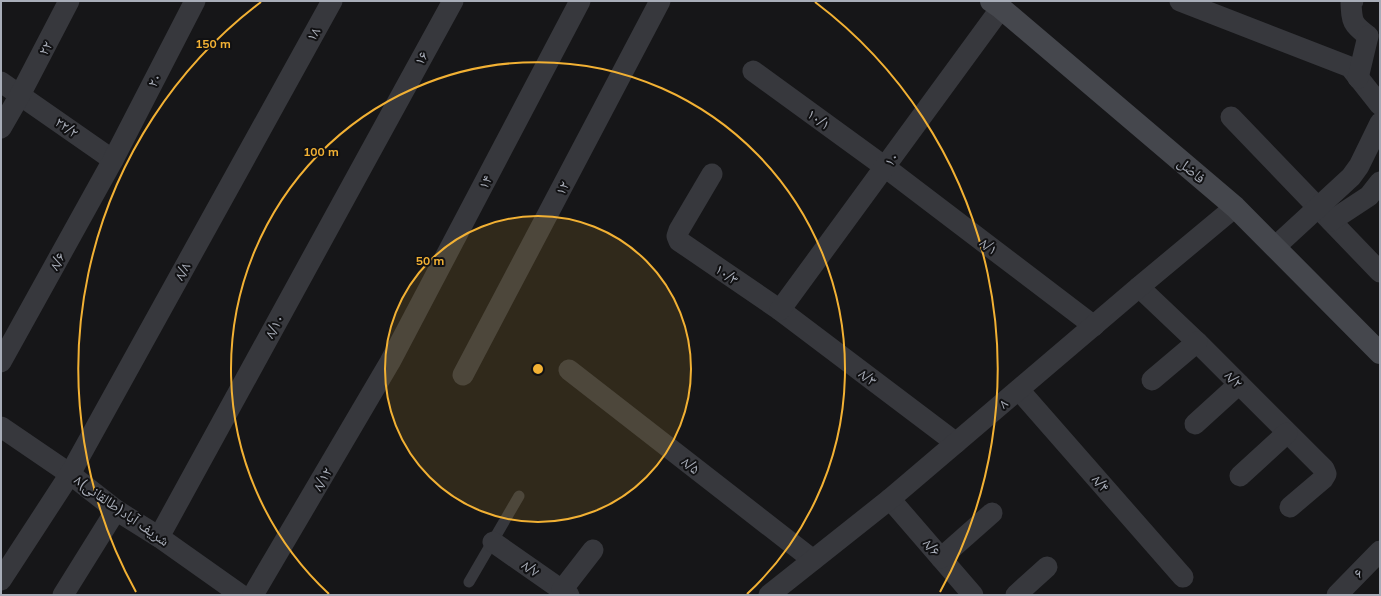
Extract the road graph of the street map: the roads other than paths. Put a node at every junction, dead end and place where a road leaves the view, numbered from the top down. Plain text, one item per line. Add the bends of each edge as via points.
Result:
1 (69, 1) edge
2 (195, 1) edge
3 (332, 1) edge
4 (453, 1) edge
5 (580, 1) edge
6 (660, 1) edge
7 (1180, 1) edge
8 (1353, 1) edge
9 (997, 3) edge
10 (1374, 33) edge
11 (295, 68) joint
12 (753, 71) dead end
13 (1358, 78) junction
14 (1, 82) edge
15 (20, 95) junction
16 (1380, 106) edge
17 (390, 116) joint
18 (1231, 117) dead end
19 (1380, 123) edge
20 (1, 128) edge
21 (113, 160) junction
22 (885, 167) junction
23 (712, 174) dead end
24 (1380, 182) edge
25 (1235, 208) junction
26 (1324, 214) junction
27 (1275, 247) junction
28 (1380, 272) edge
29 (1139, 287) junction
30 (780, 310) junction
31 (1094, 326) junction
32 (1197, 342) junction
33 (1380, 353) edge
34 (1, 362) edge
35 (390, 362) joint
36 (569, 370) dead end
37 (463, 375) dead end
38 (1152, 380) dead end
39 (1239, 384) junction
40 (1019, 390) junction
41 (1195, 424) dead end
42 (1, 427) edge
43 (1287, 433) junction
44 (956, 443) junction
45 (70, 474) junction
46 (1240, 476) dead end
47 (519, 496) dead end
48 (890, 499) junction
49 (1290, 507) dead end
50 (116, 510) junction
51 (992, 514) dead end
52 (159, 537) junction
53 (493, 542) junction
54 (593, 550) dead end
55 (1380, 551) edge
56 (942, 558) junction
57 (813, 560) junction
58 (1046, 567) dead end
59 (1183, 577) dead end
60 (1, 580) edge
61 (469, 582) dead end
62 (566, 592) edge
63 (63, 595) edge
64 (241, 595) edge
65 (253, 595) edge
66 (770, 595) edge
67 (973, 595) edge
68 (1016, 595) edge
69 (1337, 595) edge

1 - 15 street, ۲۲
2 - 21 street, ۲۰
3 - 11 street, ۱۸
4 - 17 street, ۱۶
5 - 35 street, ۱۴
6 - 37 street, ۱۲
7 - 13 street via 1350,67
8 - 10 street via 1352,18 1357,28
9 - 22 street, ۱۰
9 - 25 main road, فاضل
10 - 13 street
11 - 45 street, ۸/۸
12 - 22 street, ۱۰/۱
13 - 16 street
14 - 15 street, ۲۲/۲
15 - 20 street
15 - 21 street, ۲۲/۲
17 - 52 street, ۸/۱۰
18 - 26 street
19 - 26 street via 1359,166
21 - 34 street, ۸/۶
22 - 30 street, ۱۰
22 - 31 street, ۸/۱
23 - 30 street, ۱۰/۳ via 676,236 679,241
24 - 26 street via 1369,196
25 - 27 main road, فاضل
25 - 29 street, ۸
26 - 27 street
26 - 28 street
27 - 33 main road, فاضل
29 - 31 street, ۸
29 - 32 street, ۸/۲
30 - 44 street, ۸/۳
31 - 40 street, ۸
32 - 38 street
32 - 39 street, ۸/۲
35 - 65 street, ۸/۱۲
36 - 57 street, ۸/۵
39 - 41 street
39 - 43 street, ۸/۲
40 - 44 street, ۸
40 - 59 street, ۸/۴
42 - 45 street, ۸شریف آباد(طالقانی)
43 - 46 street
43 - 49 street, ۸/۲ via 1326,474
44 - 48 street, ۸
45 - 50 street, ۸شریف آباد(طالقانی)
45 - 60 street, ۸/۸
47 - 53 lane
48 - 56 street, ۸/۶
48 - 57 street, ۸
50 - 52 street, ۸شریف آباد(طالقانی)
50 - 63 street
51 - 56 street
52 - 64 street, ۸شریف آباد(طالقانی)
53 - 61 lane
53 - 62 street, ۸/۷
54 - 62 street
55 - 69 street, ۶
56 - 67 street, ۸/۶
57 - 66 street, ۸
58 - 68 street

